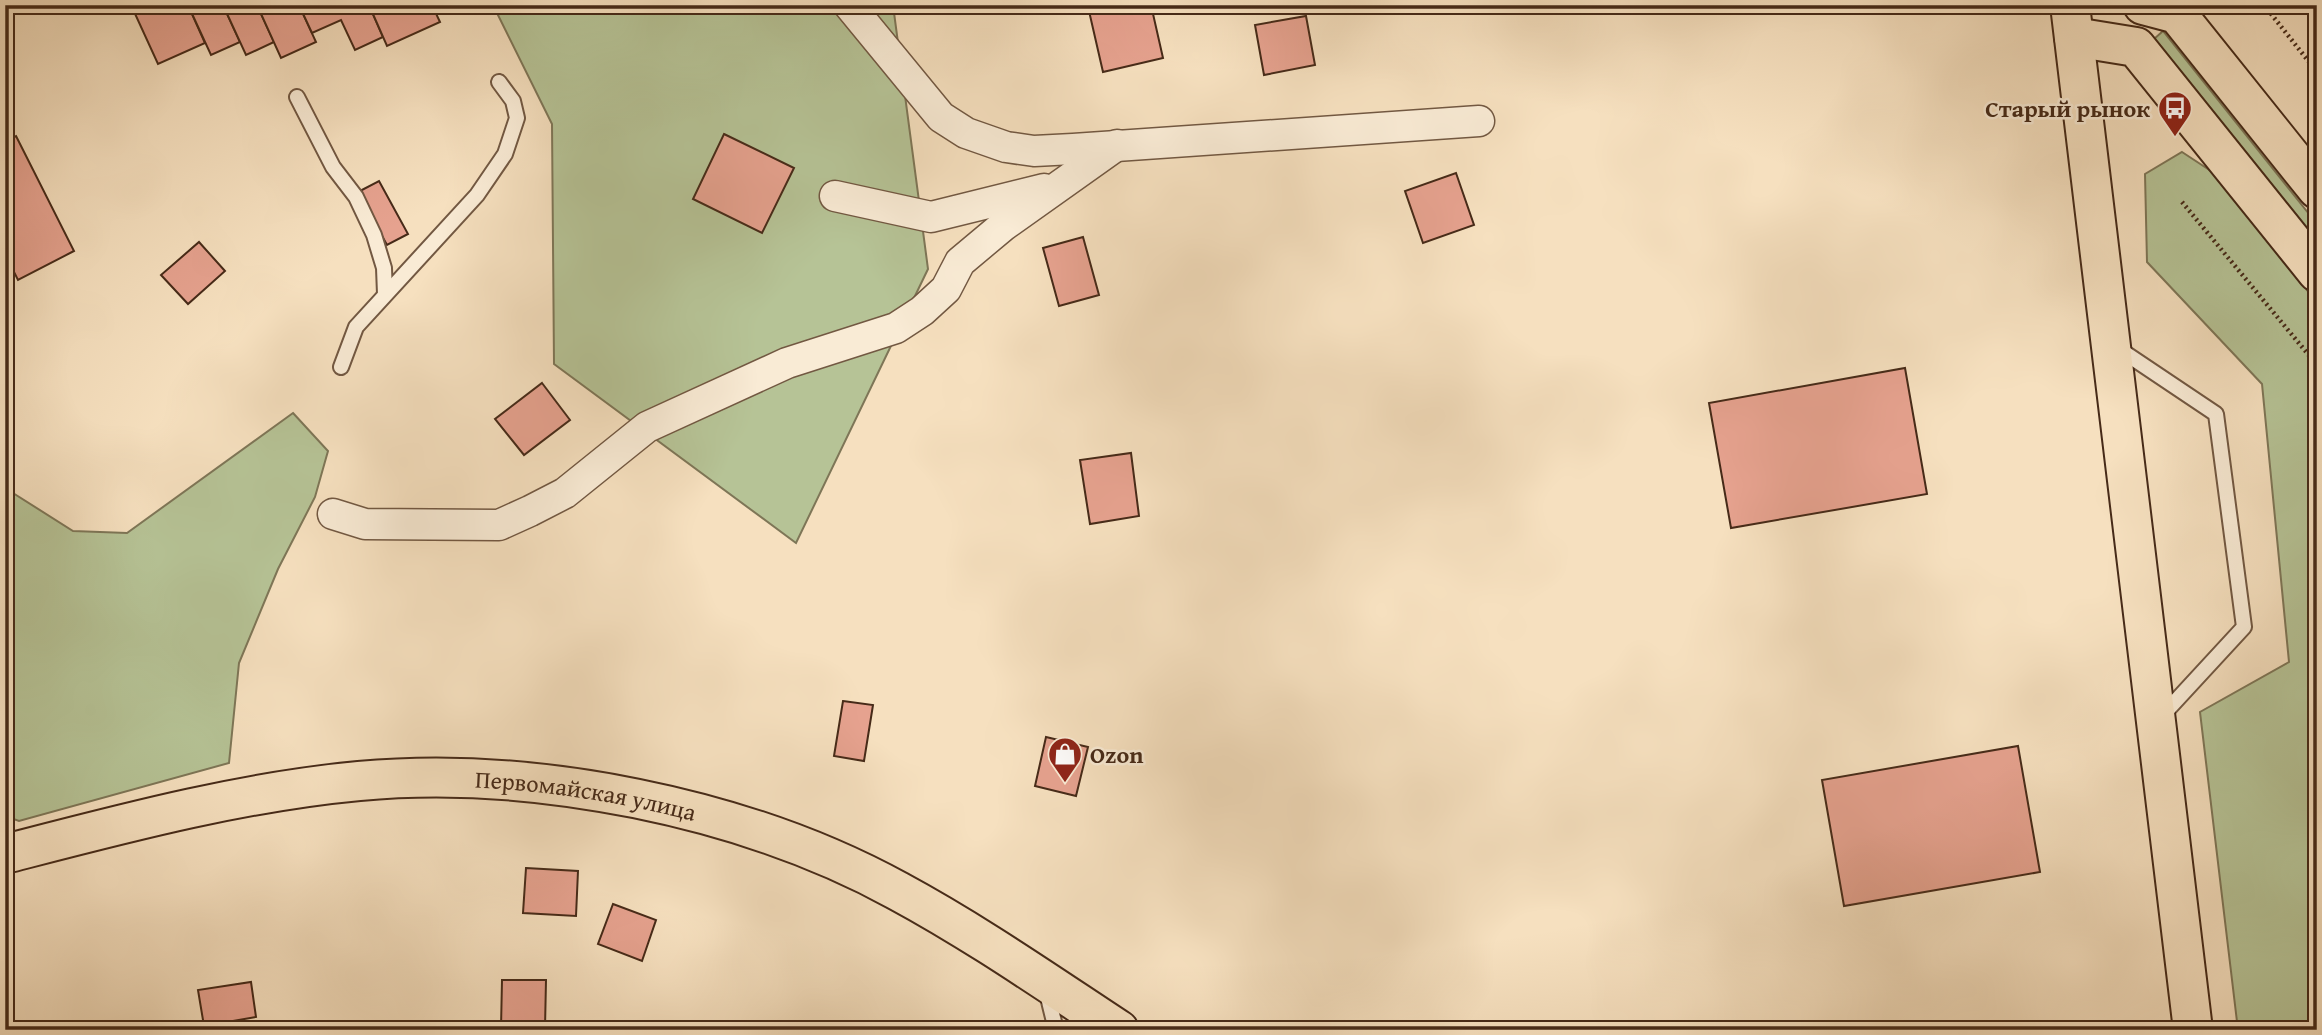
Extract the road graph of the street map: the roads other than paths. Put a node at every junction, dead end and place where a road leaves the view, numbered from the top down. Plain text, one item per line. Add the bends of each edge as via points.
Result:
1 (849, 5) edge
2 (2143, 5) edge
3 (2072, 21) edge
4 (499, 82) dead end
5 (297, 97) dead end
6 (1479, 121) dead end
7 (1117, 145) junction
8 (1058, 185) junction
9 (2317, 189) edge
10 (835, 196) dead end
11 (2317, 271) edge
12 (385, 294) junction
13 (2112, 344) junction
14 (341, 367) dead end
15 (333, 513) dead end
16 (2157, 722) junction
17 (5, 854) edge
18 (1044, 981) junction
19 (1056, 1030) edge
20 (1119, 1030) edge
21 (2193, 1030) edge

1 - 7 street via 941,117 966,133 1034,151
2 - 9 main road via 2177,14
3 - 11 main road via 2136,47
3 - 13 main road
4 - 12 lane via 513,101 517,118 505,154 477,195
5 - 12 lane via 374,235 384,268
6 - 7 street
7 - 8 street
8 - 10 street via 932,217
8 - 15 street via 960,262 946,289 896,328 788,363 648,427 565,493 499,525 365,524
12 - 14 lane via 356,327
13 - 16 main road
13 - 16 lane via 2217,414 2244,627
16 - 21 main road
17 - 18 main road, Первомайская улица via 170,813 359,781 454,778 552,785 640,797 816,853 896,890
18 - 19 lane
18 - 20 main road, Первомайская улица

